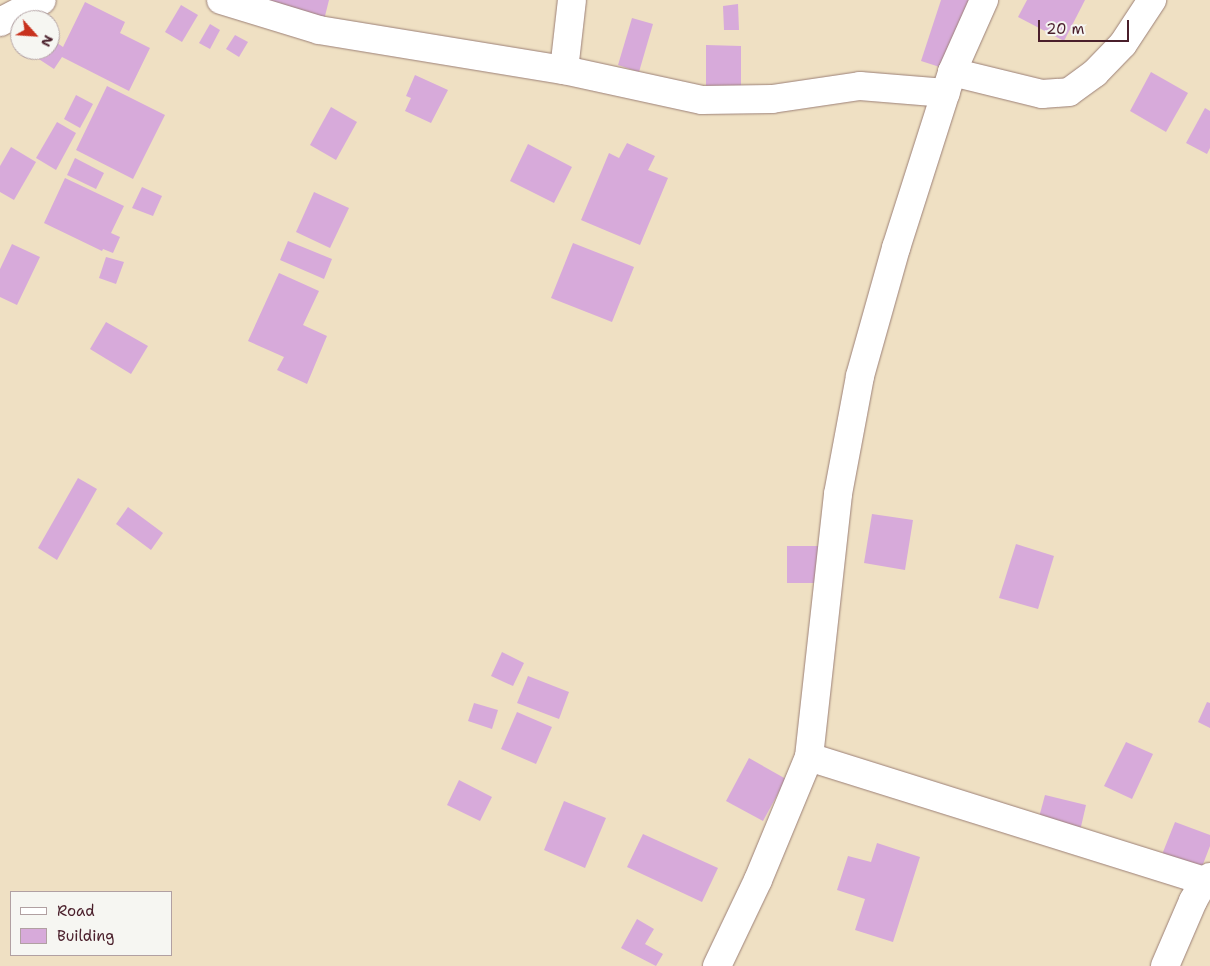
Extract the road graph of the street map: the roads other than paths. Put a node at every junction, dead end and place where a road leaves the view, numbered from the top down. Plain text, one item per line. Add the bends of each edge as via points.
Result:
1 (42, 0) edge
2 (221, 0) edge
3 (572, 0) edge
4 (984, 0) edge
5 (1152, 0) edge
6 (0, 22) edge
7 (564, 70) junction
8 (949, 83) junction
9 (809, 757) junction
10 (1207, 879) edge
11 (717, 966) edge
12 (1165, 966) edge

1 - 6 street
2 - 7 street via 319,30
3 - 7 street
4 - 8 street
5 - 8 street via 1123,44 1095,73 1070,92 1042,94
7 - 8 street via 702,100 772,99 860,86
8 - 9 street via 896,248 860,376 838,494
9 - 10 street
9 - 11 street via 758,880
10 - 12 street

